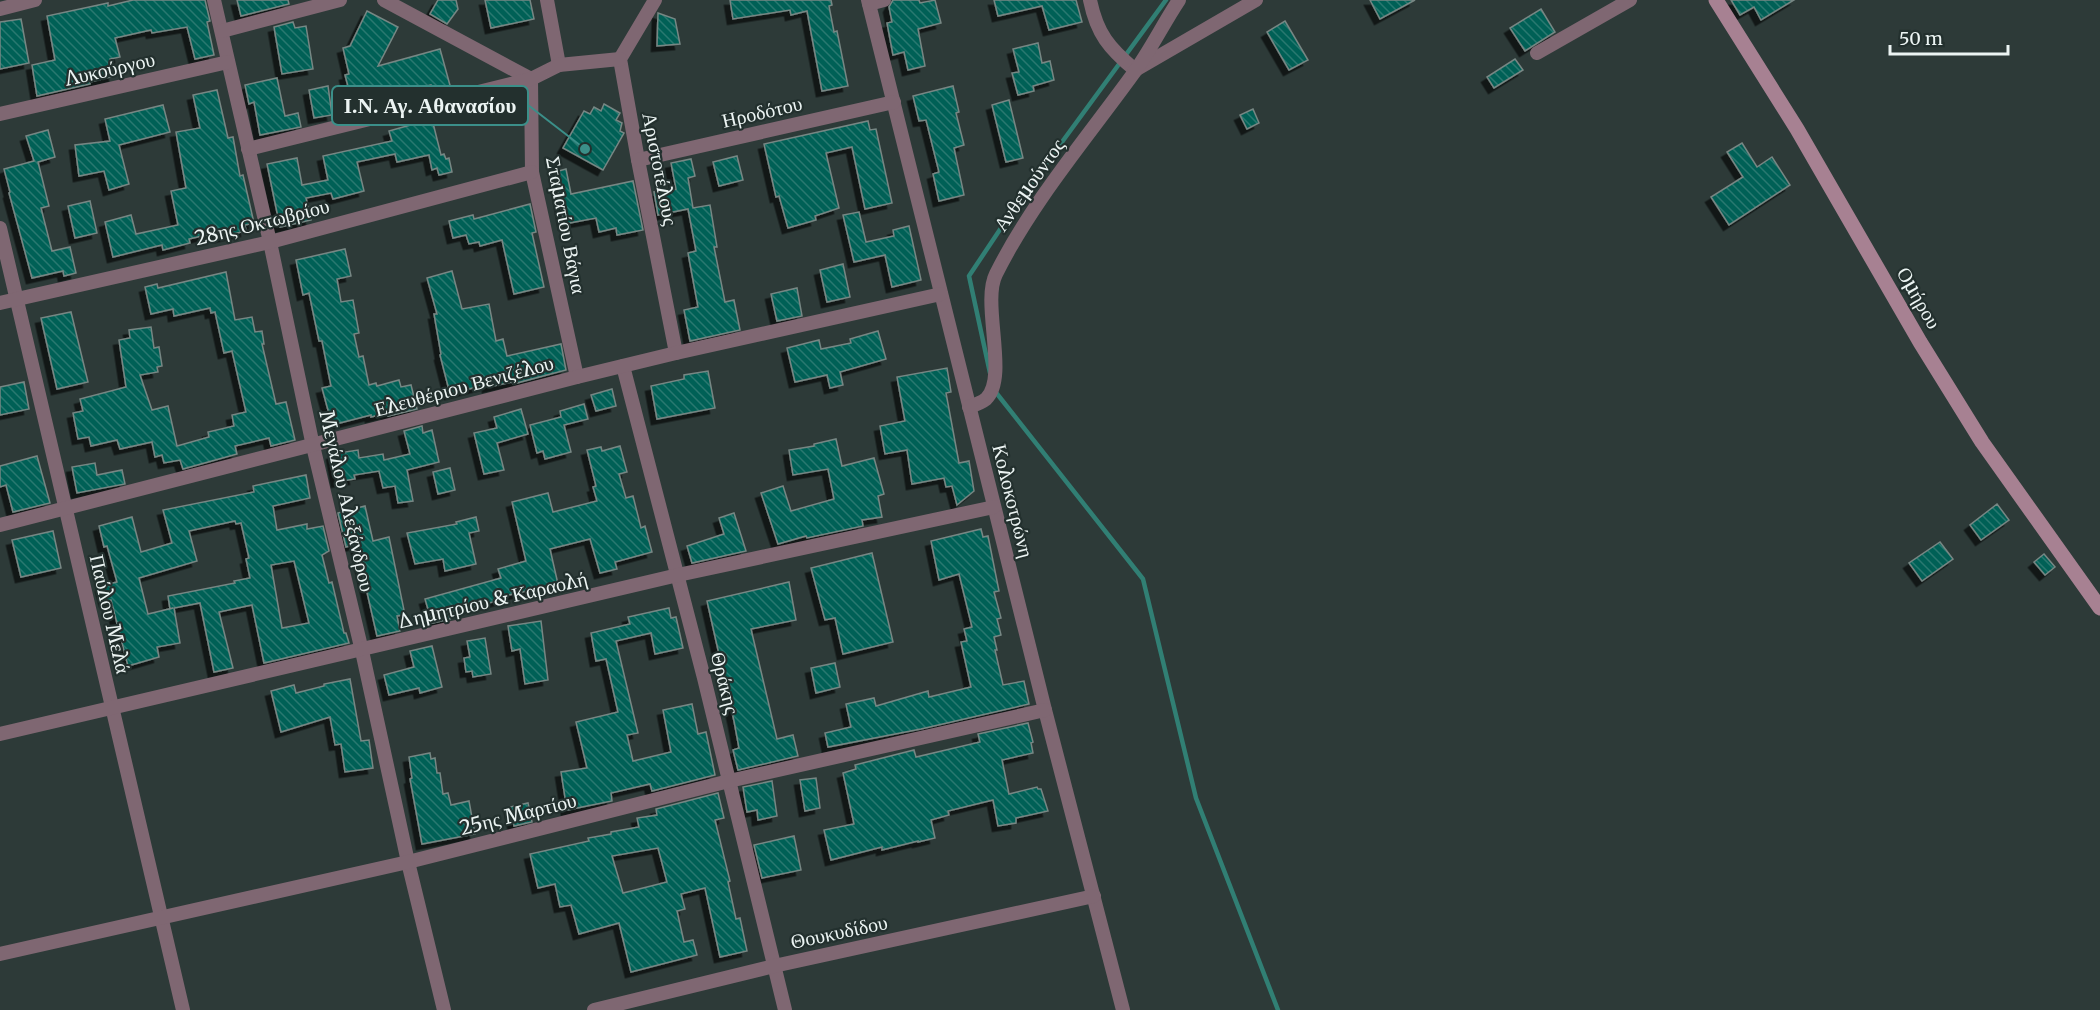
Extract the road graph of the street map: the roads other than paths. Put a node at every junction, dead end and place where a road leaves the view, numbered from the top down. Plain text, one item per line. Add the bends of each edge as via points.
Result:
1 (35, 0) edge
2 (214, 0) edge
3 (340, 0) edge
4 (384, 0) edge
5 (547, 0) edge
6 (655, 0) edge
7 (884, 0) edge
8 (1090, 0) edge
9 (1179, 0) edge
10 (1256, 0) edge
11 (1630, 0) edge
12 (1716, 0) edge
13 (869, 2) edge
14 (0, 9) edge
15 (222, 32) junction
16 (1537, 53) dead end
17 (621, 59) junction
18 (228, 62) junction
19 (559, 65) junction
20 (1135, 70) junction
21 (531, 79) junction
22 (894, 102) junction
23 (0, 114) edge
24 (248, 149) junction
25 (638, 160) junction
26 (532, 172) junction
27 (0, 228) edge
28 (270, 242) junction
29 (941, 294) junction
30 (17, 299) junction
31 (0, 303) edge
32 (676, 353) junction
33 (623, 366) junction
34 (577, 377) junction
35 (969, 407) junction
36 (313, 447) junction
37 (994, 507) junction
38 (66, 509) junction
39 (0, 525) edge
40 (678, 575) junction
41 (2100, 608) edge
42 (362, 651) junction
43 (112, 709) junction
44 (1045, 710) junction
45 (0, 734) edge
46 (729, 781) junction
47 (408, 862) junction
48 (1094, 896) junction
49 (160, 919) junction
50 (0, 954) edge
51 (774, 966) junction
52 (183, 1010) edge
53 (444, 1010) edge
54 (594, 1010) edge
55 (785, 1010) edge
56 (1123, 1010) edge

1 - 14 street
2 - 15 street, Μεγάλου Αλεξάνδρου
3 - 15 street
4 - 21 street
5 - 19 street
6 - 17 street
7 - 13 street
8 - 20 street via 1101,35
9 - 20 street, Ανθεμούντος
10 - 20 street
11 - 16 street
12 - 41 street, Ομήρου via 1982,442
13 - 22 street, Κολοκοτρώνη
15 - 18 street, Μεγάλου Αλεξάνδρου
17 - 19 street
17 - 25 street, Αριστοτέλους
18 - 23 street, Λυκούργου
18 - 24 street, Μεγάλου Αλεξάνδρου
19 - 21 street
20 - 35 street, Ανθεμούντος via 1039,202 993,279 993,388 987,398
21 - 24 street
21 - 26 street, Σταματίου Βάγια
22 - 25 street, Ηροδότου
22 - 29 street, Κολοκοτρώνη
24 - 28 street, Μεγάλου Αλεξάνδρου
25 - 32 street, Αριστοτέλους
26 - 28 street, 28ης Οκτωβρίου
26 - 34 street, Σταματίου Βάγια
27 - 30 street, Παύλου Μελά
28 - 30 street, 28ης Οκτωβρίου
28 - 36 street, Μεγάλου Αλεξάνδρου
29 - 32 street, Ελευθέριου Βενιζέλου
29 - 35 street, Κολοκοτρώνη
30 - 31 street, 28ης Οκτωβρίου
30 - 38 street, Παύλου Μελά
32 - 33 street, Ελευθέριου Βενιζέλου
33 - 34 street, Ελευθέριου Βενιζέλου
33 - 40 street, Θράκης
34 - 36 street, Ελευθέριου Βενιζέλου
35 - 37 street, Κολοκοτρώνη
36 - 38 street, Ελευθέριου Βενιζέλου
36 - 42 street, Μεγάλου Αλεξάνδρου
37 - 40 street, Δημητρίου & Καραολή
37 - 44 street, Κολοκοτρώνη
38 - 39 street, Ελευθέριου Βενιζέλου
38 - 43 street, Παύλου Μελά
40 - 42 street, Δημητρίου & Καραολή
40 - 46 street, Θράκης
42 - 43 street, Δημητρίου & Καραολή
42 - 47 street, Μεγάλου Αλεξάνδρου
43 - 45 street, Δημητρίου & Καραολή
43 - 49 street, Παύλου Μελά
44 - 46 street, 25ης Μαρτίου
44 - 48 street, Κολοκοτρώνη
46 - 47 street, 25ης Μαρτίου
46 - 51 street, Θράκης
47 - 49 street, 25ης Μαρτίου
47 - 53 street, Μεγάλου Αλεξάνδρου
48 - 51 street, Θουκυδίδου
48 - 56 street, Κολοκοτρώνη
49 - 50 street, 25ης Μαρτίου
49 - 52 street, Παύλου Μελά
51 - 54 street, Θουκυδίδου
51 - 55 street, Θράκης

